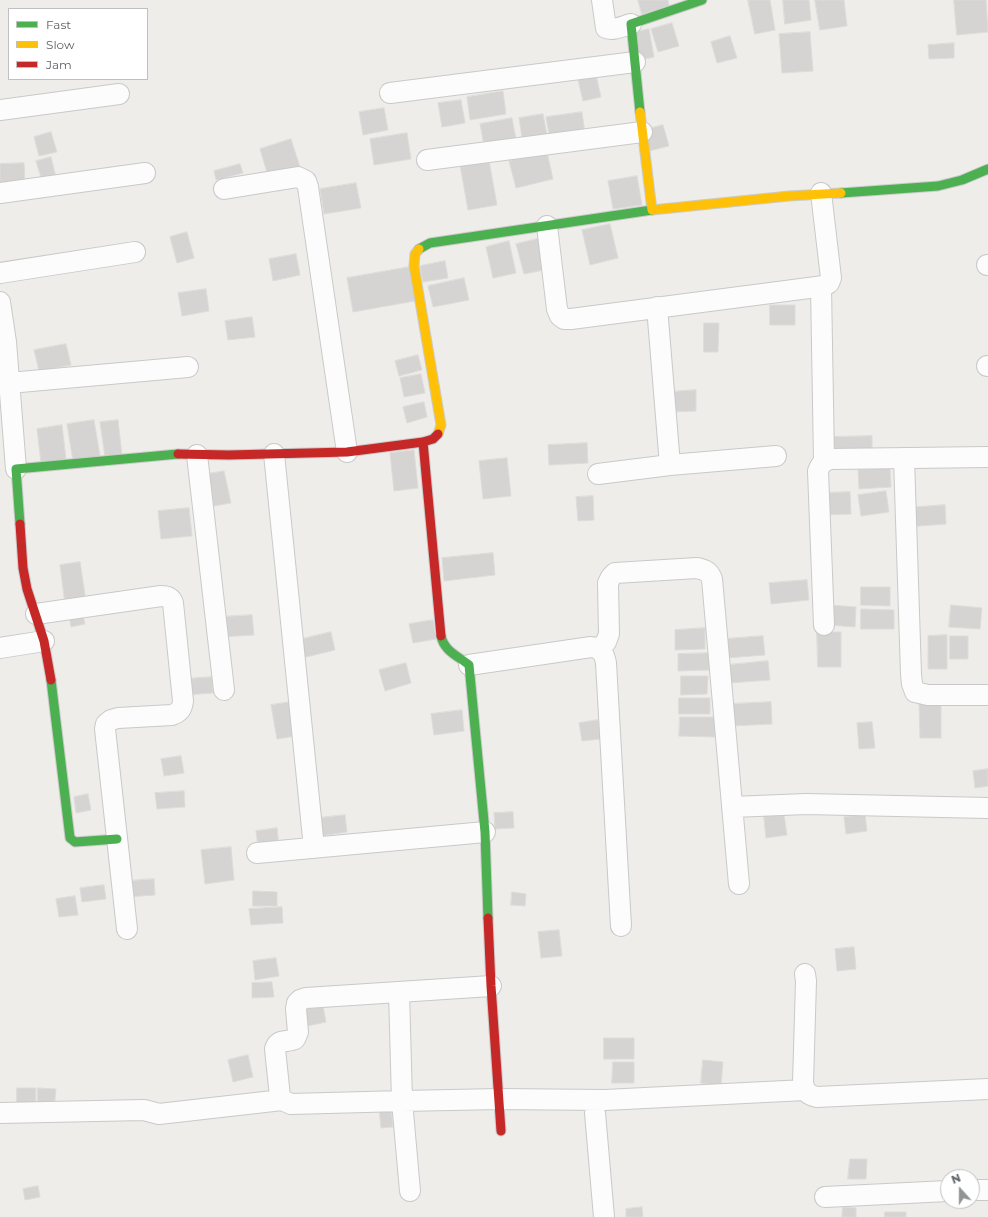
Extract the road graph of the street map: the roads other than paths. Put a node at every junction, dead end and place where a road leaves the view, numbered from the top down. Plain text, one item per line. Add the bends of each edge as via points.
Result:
1 (602, 0) edge
2 (702, 0) edge
3 (631, 24) junction
4 (635, 62) junction
5 (390, 93) dead end
6 (120, 94) dead end
7 (0, 110) edge
8 (642, 132) junction
9 (427, 160) dead end
10 (988, 169) edge
11 (145, 173) dead end
12 (224, 189) dead end
13 (0, 193) edge
14 (821, 193) junction
15 (652, 210) junction
16 (547, 226) junction
17 (135, 252) dead end
18 (0, 273) edge
19 (821, 286) junction
20 (0, 302) edge
21 (657, 307) junction
22 (188, 367) dead end
23 (9, 383) junction
24 (6, 430) edge
25 (424, 442) junction
26 (346, 452) junction
27 (274, 454) junction
28 (197, 455) junction
29 (776, 456) dead end
30 (988, 457) edge
31 (904, 458) junction
32 (824, 461) junction
33 (670, 465) junction
34 (16, 469) junction
35 (598, 474) dead end
36 (36, 614) junction
37 (824, 625) dead end
38 (44, 641) junction
39 (0, 648) edge
40 (599, 648) junction
41 (469, 666) junction
42 (224, 690) dead end
43 (988, 695) edge
44 (732, 807) junction
45 (988, 808) edge
46 (485, 832) junction
47 (117, 839) junction
48 (314, 848) junction
49 (257, 853) dead end
50 (739, 884) dead end
51 (621, 926) dead end
52 (126, 929) dead end
53 (806, 974) dead end
54 (491, 986) junction
55 (399, 992) junction
56 (988, 1089) edge
57 (805, 1090) junction
58 (499, 1099) junction
59 (282, 1100) junction
60 (402, 1101) junction
61 (595, 1113) dead end
62 (0, 1114) edge
63 (501, 1131) dead end
64 (410, 1191) dead end
65 (940, 1191) edge
66 (825, 1197) dead end
67 (604, 1217) edge

1 - 3 street via 606,28 609,30
2 - 3 street
3 - 4 street
4 - 5 street
4 - 8 street
6 - 7 street
8 - 9 street
8 - 15 street
10 - 14 street via 962,180 938,186
11 - 13 street
12 - 26 street via 298,177 306,181
14 - 15 street
14 - 19 street via 831,278 829,283
15 - 16 street
16 - 21 street via 557,309 564,319
16 - 25 street via 421,246 414,256 441,425 436,437
17 - 18 street
19 - 21 street
19 - 32 street
20 - 23 street
21 - 33 street
22 - 23 street
23 - 24 street
24 - 34 street
25 - 26 street
25 - 41 street via 442,641 449,652
26 - 27 street
27 - 28 street
27 - 48 street
28 - 34 street via 182,454
28 - 42 street
29 - 33 street
30 - 31 street
31 - 32 street
31 - 43 street via 912,684 915,692 928,695
32 - 37 street via 818,471
33 - 35 street
34 - 36 street via 23,568 27,590
36 - 38 street
36 - 47 street via 161,596 167,596 173,603 182,707 179,712 172,715 118,718 106,724
38 - 39 street
38 - 47 street via 52,685 70,838 75,842
40 - 41 street
40 - 44 street via 606,642 609,634 608,583 615,573 697,568 710,573
40 - 51 street via 606,663
41 - 46 street
44 - 45 street via 806,804
44 - 50 street
46 - 48 street
46 - 54 street
47 - 52 street
48 - 49 street
53 - 57 street via 803,1083
54 - 55 street
54 - 58 street
55 - 59 street via 300,1000 296,1010 298,1032 295,1039 280,1041 275,1049
55 - 60 street
56 - 57 street via 817,1097 809,1095
57 - 58 street via 605,1100
58 - 60 street
58 - 63 street
59 - 60 street via 291,1104
59 - 62 street via 159,1114 144,1110
60 - 64 street
61 - 67 street
65 - 66 street

